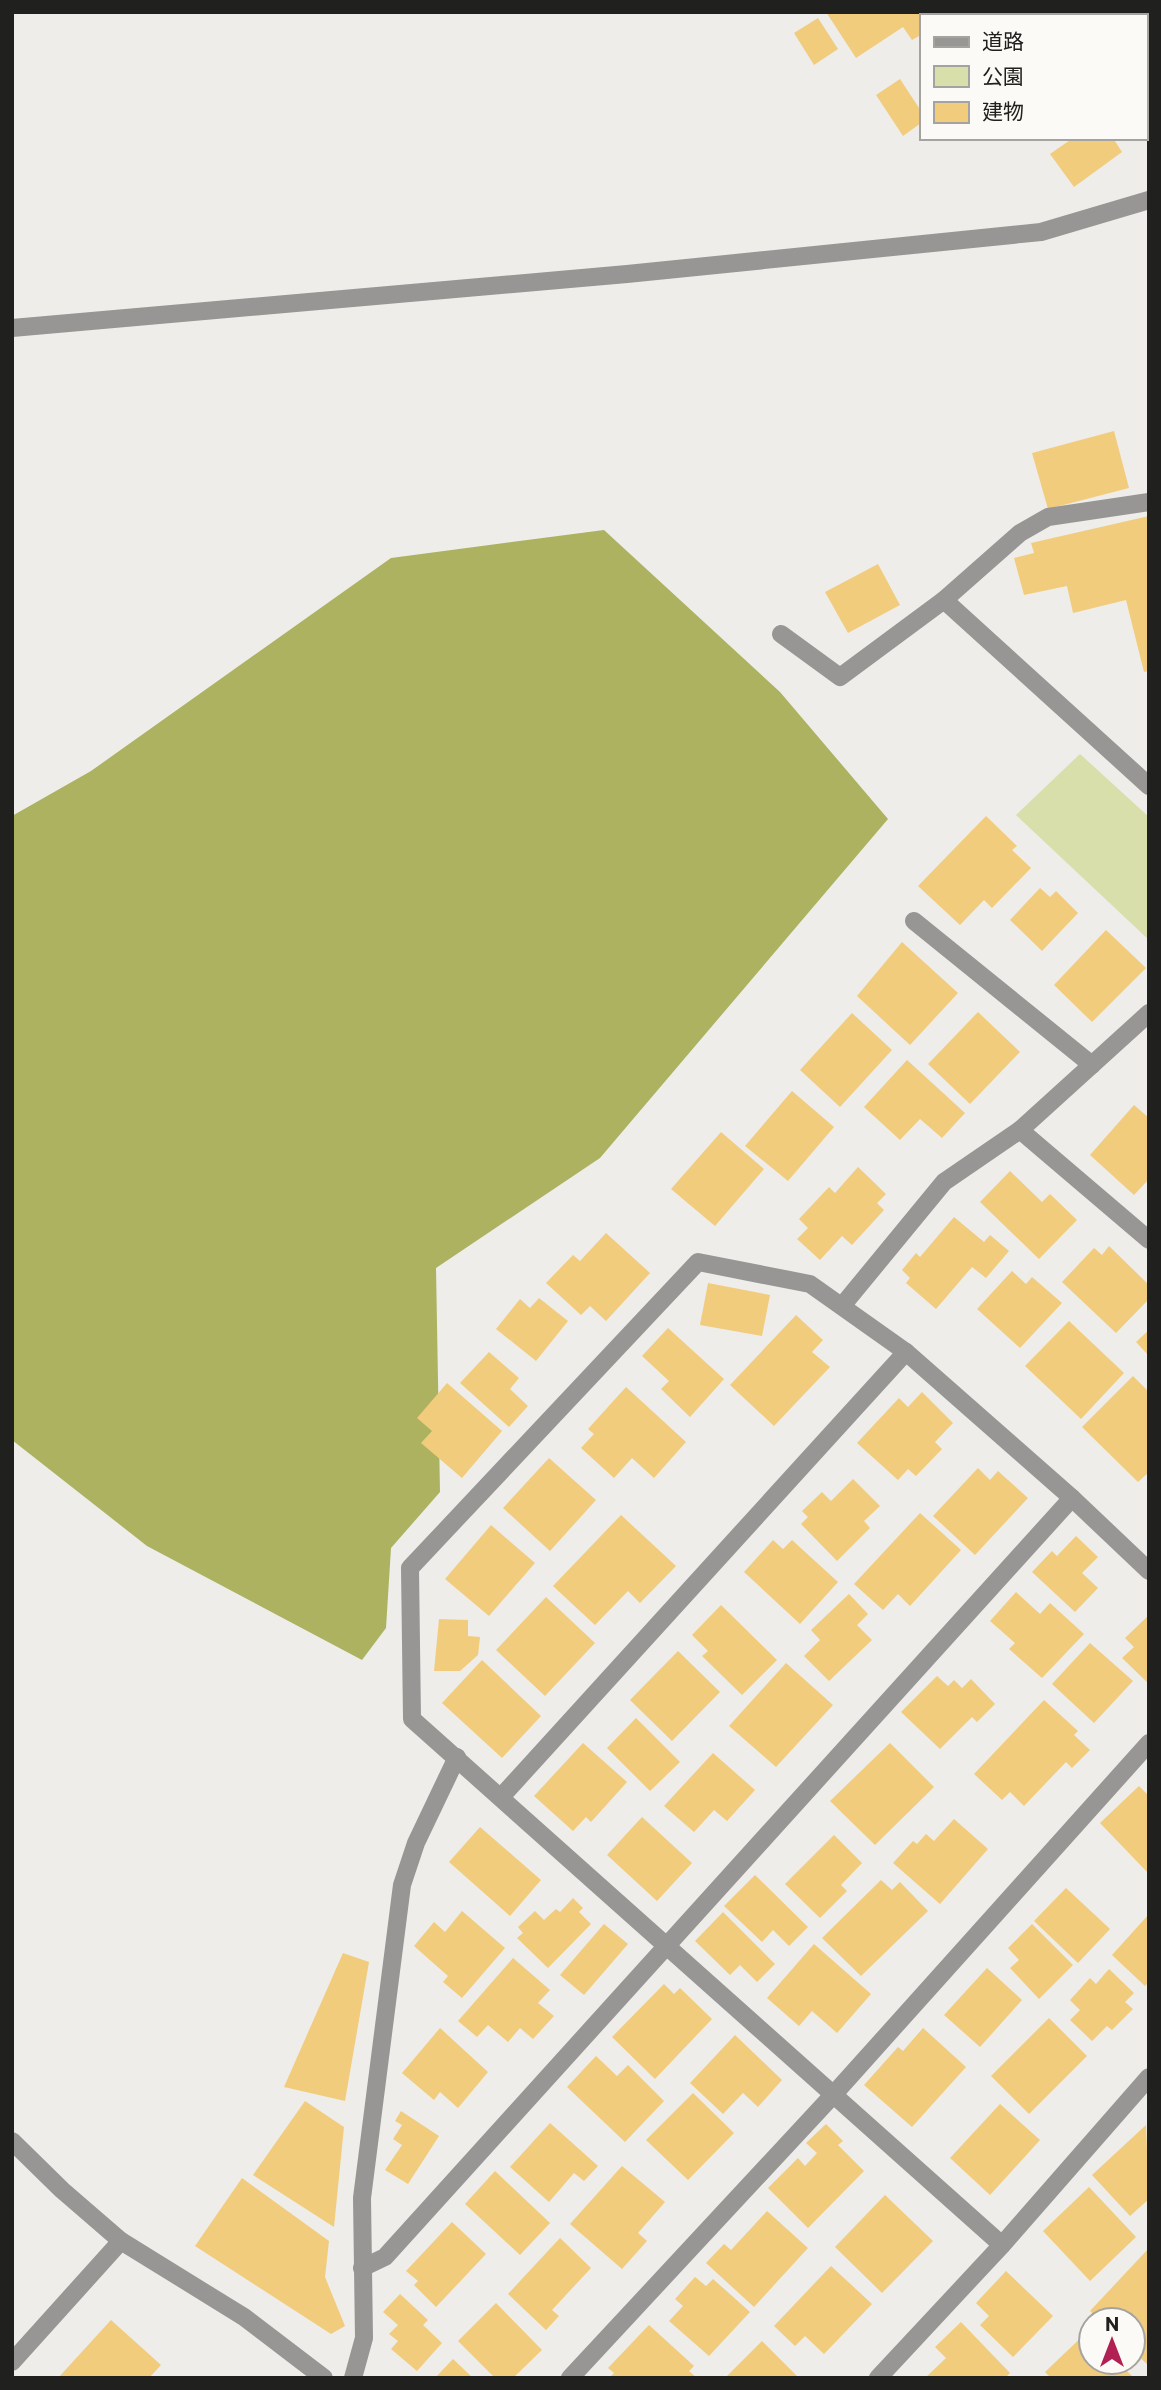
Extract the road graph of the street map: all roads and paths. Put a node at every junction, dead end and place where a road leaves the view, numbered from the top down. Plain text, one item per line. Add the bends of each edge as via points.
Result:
1 (1149, 200) edge
2 (12, 328) edge
3 (1149, 502) edge
4 (944, 600) junction
5 (781, 635) dead end
6 (1149, 786) edge
7 (914, 920) dead end
8 (1149, 1013) edge
9 (1092, 1065) junction
10 (1020, 1130) junction
11 (1149, 1240) edge
12 (842, 1306) junction
13 (906, 1352) junction
14 (1072, 1498) junction
15 (1149, 1571) edge
16 (1149, 1743) edge
17 (457, 1757) junction
18 (501, 1797) junction
19 (668, 1946) junction
20 (1149, 2077) edge
21 (834, 2094) junction
22 (12, 2141) edge
23 (121, 2241) junction
24 (1002, 2245) junction
25 (362, 2268) junction
26 (12, 2362) edge
27 (324, 2378) edge
28 (353, 2378) edge
29 (570, 2378) edge
30 (878, 2378) edge

1 - 2 street via 1053,229 1015,235 600,277
3 - 4 street via 1048,517 1020,533
4 - 5 street via 840,677
4 - 6 street
7 - 9 street
8 - 9 street
9 - 10 street
10 - 11 street
10 - 12 street via 944,1182
12 - 13 street
12 - 17 street via 810,1284 698,1262 410,1568 411,1719
13 - 14 street
13 - 18 street
14 - 15 street
14 - 19 street
16 - 21 street
17 - 18 street
17 - 25 street via 416,1843 402,1885 362,2198
18 - 19 street
19 - 21 street
19 - 25 street via 386,2257
20 - 24 street
21 - 24 street
21 - 29 street
22 - 23 street
23 - 26 street
23 - 27 street via 244,2317
24 - 30 street
25 - 28 street via 364,2339

